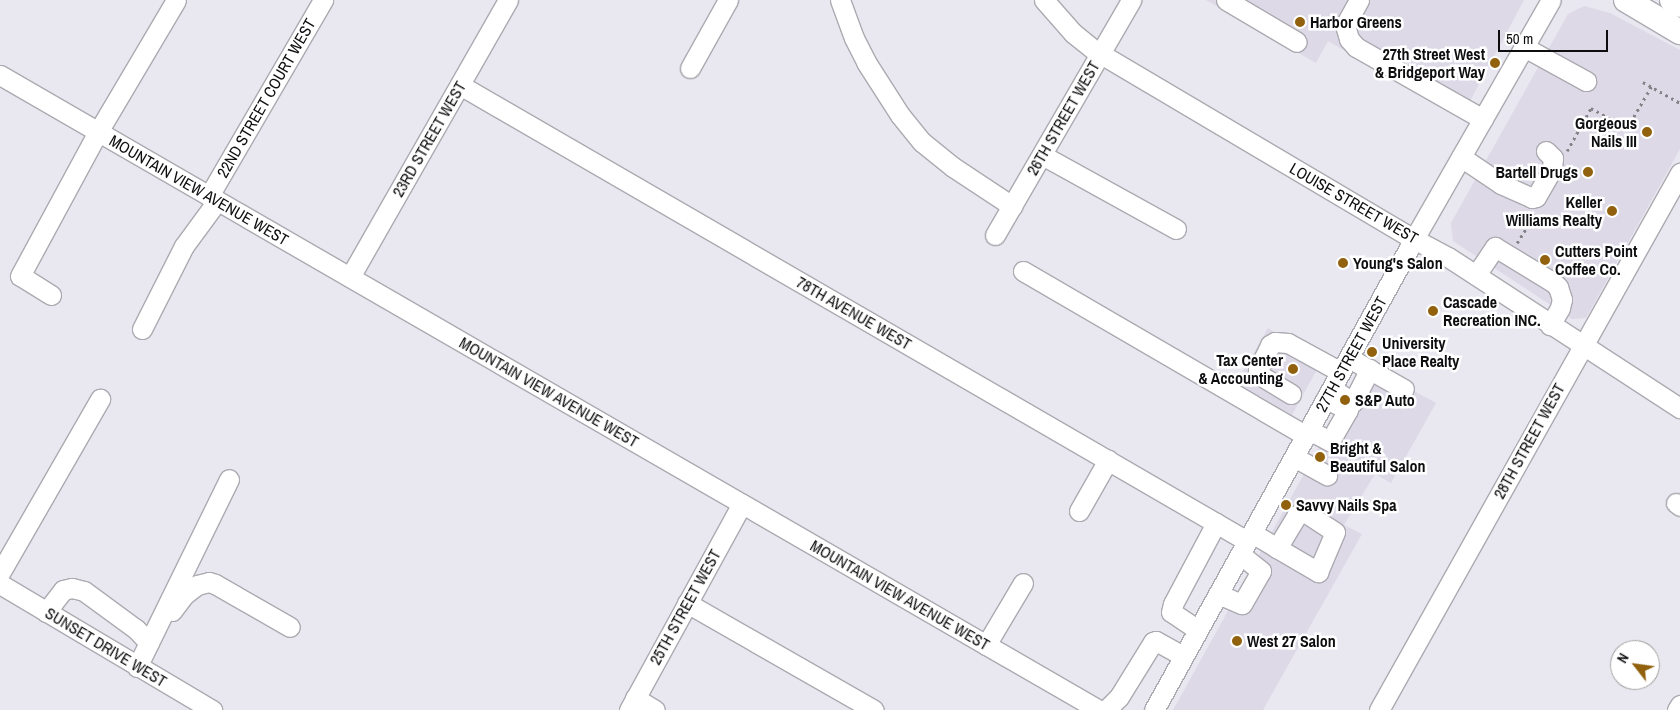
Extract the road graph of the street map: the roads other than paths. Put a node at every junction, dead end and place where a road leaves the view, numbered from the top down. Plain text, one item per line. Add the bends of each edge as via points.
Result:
1 (176, 0) edge
2 (323, 0) edge
3 (728, 0) edge
4 (840, 0) edge
5 (1044, 0) edge
6 (1131, 0) edge
7 (1226, 0) edge
8 (1359, 0) edge
9 (1551, 0) edge
10 (1626, 0) edge
11 (1672, 0) edge
12 (499, 3) edge
13 (1680, 5) edge
14 (1680, 32) edge
15 (1296, 42) dead end
16 (1524, 46) junction
17 (1100, 54) junction
18 (690, 68) dead end
19 (0, 75) edge
20 (1586, 81) dead end
21 (460, 85) junction
22 (1483, 119) junction
23 (98, 132) junction
24 (1546, 151) dead end
25 (1042, 155) junction
26 (1461, 158) junction
27 (1680, 173) edge
28 (213, 198) junction
29 (1012, 206) junction
30 (1176, 229) dead end
31 (995, 236) dead end
32 (1414, 239) junction
33 (1023, 270) dead end
34 (1476, 275) junction
35 (350, 277) junction
36 (51, 295) dead end
37 (1550, 325) junction
38 (142, 329) dead end
39 (1582, 346) junction
40 (1345, 365) junction
41 (1370, 369) junction
42 (1404, 389) dead end
43 (1291, 394) dead end
44 (1328, 394) junction
45 (100, 399) dead end
46 (1680, 408) edge
47 (1307, 433) junction
48 (1294, 457) junction
49 (1108, 460) junction
50 (1327, 475) dead end
51 (229, 479) dead end
52 (742, 504) junction
53 (1079, 511) dead end
54 (1216, 523) junction
55 (1246, 543) junction
56 (1277, 548) dead end
57 (0, 573) edge
58 (1023, 583) dead end
59 (0, 584) edge
60 (1218, 594) junction
61 (687, 603) junction
62 (46, 612) junction
63 (290, 627) dead end
64 (1198, 630) junction
65 (151, 639) junction
66 (986, 645) junction
67 (1184, 656) junction
68 (137, 667) junction
69 (632, 704) edge
70 (1680, 705) edge
71 (212, 710) edge
72 (655, 710) edge
73 (874, 710) edge
74 (1099, 710) edge
75 (1106, 710) edge
76 (1154, 710) edge
77 (1379, 710) edge
78 (1677, 710) edge

1 - 23 street
2 - 28 street, 22ND STREET COURT WEST
3 - 18 street
4 - 29 street via 866,62 922,142
5 - 17 street, LOUISE STREET WEST via 1080,39
6 - 17 street, 26TH STREET WEST
7 - 15 street
8 - 22 street via 1345,25 1349,39 1356,47
9 - 16 street, 27TH STREET WEST
10 - 14 main road
11 - 13 main road
12 - 21 street, 23RD STREET WEST
16 - 20 street
16 - 22 street, 27TH STREET WEST
17 - 25 street, 26TH STREET WEST
17 - 32 street, LOUISE STREET WEST
19 - 23 street, MOUNTAIN VIEW AVENUE WEST
21 - 35 street, 23RD STREET WEST
21 - 49 street, 78TH AVENUE WEST
22 - 26 street, 27TH STREET WEST
23 - 28 street, MOUNTAIN VIEW AVENUE WEST
23 - 36 street via 20,276
24 - 26 street via 1553,158 1552,169 1536,198 1521,195
25 - 29 street, 26TH STREET WEST
25 - 30 street
26 - 32 street, 27TH STREET WEST
27 - 39 street, 28TH STREET WEST
28 - 35 street, MOUNTAIN VIEW AVENUE WEST
28 - 38 street, 22ND STREET COURT WEST via 184,246
29 - 31 street, 26TH STREET WEST
32 - 34 street, LOUISE STREET WEST
32 - 40 street, 27TH STREET WEST
33 - 47 street
34 - 37 street, LOUISE STREET WEST
34 - 37 street via 1502,252 1558,287 1562,299
35 - 52 street, MOUNTAIN VIEW AVENUE WEST
37 - 39 street, LOUISE STREET WEST
39 - 46 street, LOUISE STREET WEST
39 - 77 street, 28TH STREET WEST
40 - 41 street
40 - 43 street via 1288,343 1275,342 1270,345 1258,374
40 - 44 street, 27TH STREET WEST
41 - 42 street
41 - 44 street via 1353,402
44 - 47 street, 27TH STREET WEST
45 - 57 street
47 - 48 street, 27TH STREET WEST
48 - 50 street
48 - 55 street, 27TH STREET WEST
49 - 53 street
49 - 54 street, 78TH AVENUE WEST
51 - 65 street
52 - 61 street, 25TH STREET WEST
52 - 66 street, MOUNTAIN VIEW AVENUE WEST
54 - 55 street, 78TH AVENUE WEST
54 - 64 street via 1172,604 1171,612
55 - 56 street
55 - 60 street, 27TH STREET WEST
55 - 60 street via 1261,571 1242,604
58 - 66 street
59 - 62 street, SUNSET DRIVE WEST
60 - 64 street, 27TH STREET WEST
61 - 69 street, 25TH STREET WEST
61 - 73 street
62 - 65 street via 64,590 84,591
62 - 68 street, SUNSET DRIVE WEST
63 - 65 street via 209,582 196,585 184,595
64 - 67 street, 27TH STREET WEST
65 - 68 street
66 - 74 street, MOUNTAIN VIEW AVENUE WEST
67 - 75 street via 1153,642 1119,697
67 - 76 street, 27TH STREET WEST
68 - 71 street, SUNSET DRIVE WEST
69 - 72 street
70 - 78 street

